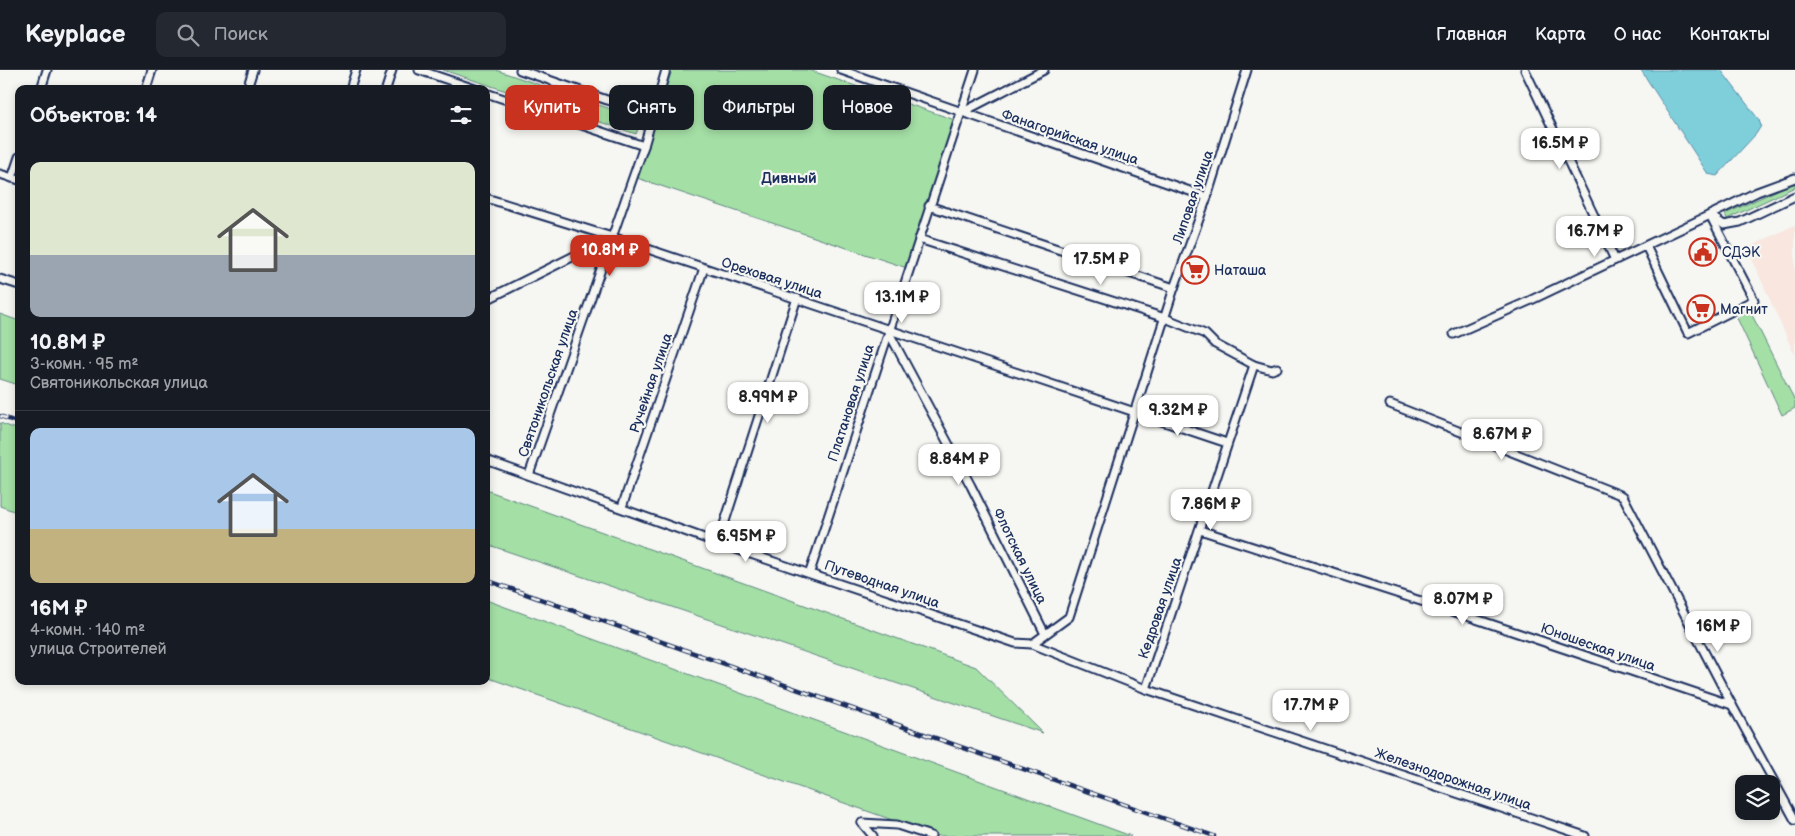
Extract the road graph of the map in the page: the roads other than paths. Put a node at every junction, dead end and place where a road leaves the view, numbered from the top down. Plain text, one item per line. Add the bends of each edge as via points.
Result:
1 (47, 70) edge
2 (152, 70) edge
3 (253, 70) edge
4 (356, 70) edge
5 (392, 70) edge
6 (420, 70) edge
7 (520, 70) edge
8 (666, 70) edge
9 (841, 70) edge
10 (869, 70) edge
11 (975, 70) edge
12 (1044, 70) edge
13 (1247, 70) edge
14 (1525, 70) edge
15 (866, 79) junction
16 (42, 85) edge
17 (147, 85) edge
18 (248, 85) edge
19 (351, 85) edge
20 (387, 85) edge
21 (463, 85) edge
22 (662, 85) edge
23 (490, 94) edge
24 (609, 101) edge
25 (960, 113) junction
26 (649, 130) edge
27 (644, 146) junction
28 (0, 174) edge
29 (1795, 178) edge
30 (15, 179) edge
31 (1795, 196) edge
32 (1207, 197) junction
33 (490, 199) edge
34 (928, 206) junction
35 (1710, 215) junction
36 (612, 237) junction
37 (919, 239) junction
38 (1646, 246) junction
39 (1615, 260) junction
40 (704, 268) junction
41 (0, 279) edge
42 (15, 284) edge
43 (1174, 288) junction
44 (490, 298) edge
45 (797, 298) junction
46 (1165, 318) junction
47 (888, 331) junction
48 (1454, 334) dead end
49 (1254, 365) junction
50 (1277, 368) dead end
51 (1390, 404) dead end
52 (1135, 410) junction
53 (1228, 442) junction
54 (490, 461) edge
55 (529, 476) junction
56 (622, 507) junction
57 (1200, 530) junction
58 (718, 543) junction
59 (810, 572) junction
60 (1045, 634) junction
61 (1032, 644) junction
62 (1146, 689) junction
63 (1732, 706) junction
64 (1795, 820) edge
65 (872, 836) edge
66 (931, 836) edge
67 (1585, 836) edge

1 - 16 street
2 - 17 street
3 - 18 street
4 - 19 street
5 - 20 street
6 - 21 street
7 - 24 street
8 - 22 street, Святоникольская улица
9 - 15 street, Фанагорийская улица
10 - 15 street
11 - 25 street, Платановая улица
12 - 25 street
13 - 32 street, Липовая улица
14 - 39 street
15 - 25 street, Фанагорийская улица
23 - 27 street
25 - 32 street, Фанагорийская улица
25 - 34 street, Платановая улица
26 - 27 street, Святоникольская улица
27 - 36 street, Святоникольская улица
28 - 30 street
29 - 35 street
31 - 35 street via 1740,222 1724,225
32 - 43 street, Липовая улица
33 - 36 street, Ореховая улица
34 - 37 street, Платановая улица
34 - 43 street
35 - 38 street
35 - 38 street via 1754,300 1688,333
36 - 40 street, Ореховая улица
36 - 44 street
36 - 55 street, Святоникольская улица
37 - 46 street
37 - 47 street, Платановая улица
38 - 39 street
39 - 48 street
40 - 45 street, Ореховая улица
40 - 56 street, Ручейная улица
41 - 42 street
43 - 46 street, Липовая улица
45 - 47 street, Ореховая улица
45 - 58 street
46 - 49 street via 1204,334 1215,344
46 - 52 street, Липовая улица
47 - 52 street, Ореховая улица
47 - 59 street, Платановая улица
47 - 60 street, Флотская улица
49 - 50 street via 1272,370
49 - 53 street, Кедровая улица
51 - 63 street via 1624,496
52 - 53 street, Ореховая улица
52 - 60 street, Липовая улица via 1070,617
53 - 57 street, Кедровая улица
54 - 55 street, Путеводная улица
55 - 56 street, Путеводная улица
56 - 58 street, Путеводная улица
57 - 62 street, Кедровая улица
57 - 63 street, Юношеская улица
58 - 59 street, Путеводная улица
59 - 61 street, Путеводная улица via 1015,643
60 - 61 street
61 - 62 street, Железнодорожная улица
62 - 67 street, Железнодорожная улица
63 - 64 street
65 - 66 street via 862,823 898,825

